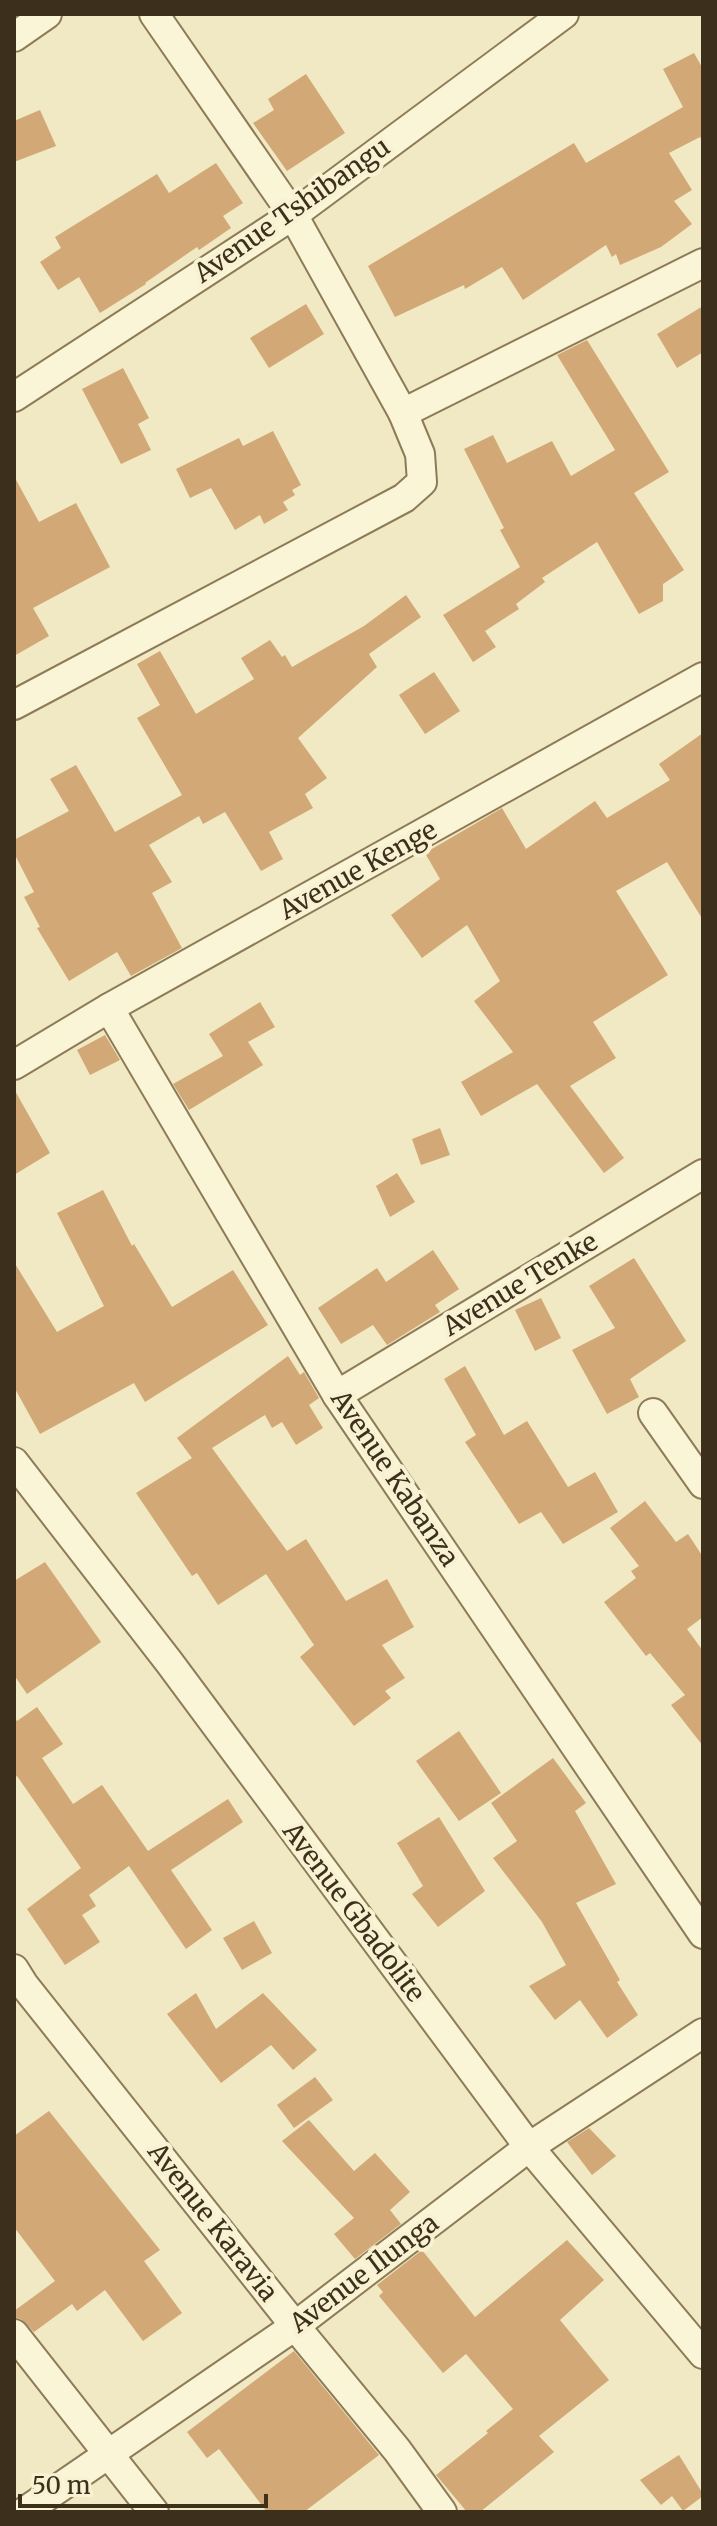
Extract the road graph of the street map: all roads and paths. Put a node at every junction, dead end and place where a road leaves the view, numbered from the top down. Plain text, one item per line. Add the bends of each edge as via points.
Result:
1 (47, 14) edge
2 (154, 14) edge
3 (561, 15) edge
4 (14, 37) edge
5 (293, 215) junction
6 (703, 263) edge
7 (14, 397) edge
8 (403, 413) junction
9 (703, 677) edge
10 (14, 705) edge
11 (109, 1008) junction
12 (14, 1065) edge
13 (703, 1174) edge
14 (337, 1395) junction
15 (653, 1413) dead end
16 (14, 1462) edge
17 (703, 1484) edge
18 (703, 1934) edge
19 (14, 1969) edge
20 (703, 2033) edge
21 (529, 2147) junction
22 (295, 2326) junction
23 (14, 2334) edge
24 (703, 2354) edge
25 (109, 2453) junction
26 (24, 2512) edge
27 (154, 2512) edge
28 (442, 2512) edge

1 - 4 street
2 - 5 street
3 - 5 street, Avenue Tshibangu
5 - 7 street, Avenue Tshibangu
5 - 8 street
6 - 8 street
8 - 10 street via 420,454 422,482 404,498
9 - 11 street, Avenue Kenge
11 - 12 street, Avenue Kenge
11 - 14 street, Avenue Kabanza
13 - 14 street, Avenue Tenke
14 - 18 street, Avenue Kabanza
15 - 17 street
16 - 21 street, Avenue Gbadolite
19 - 22 street, Avenue Karavia
20 - 21 street, Avenue Ilunga
21 - 22 street, Avenue Ilunga
21 - 24 street, Avenue Gbadolite
22 - 25 street, Avenue Ilunga
22 - 28 street, Avenue Karavia
23 - 25 street
25 - 26 street, Avenue Ilunga
25 - 27 street

